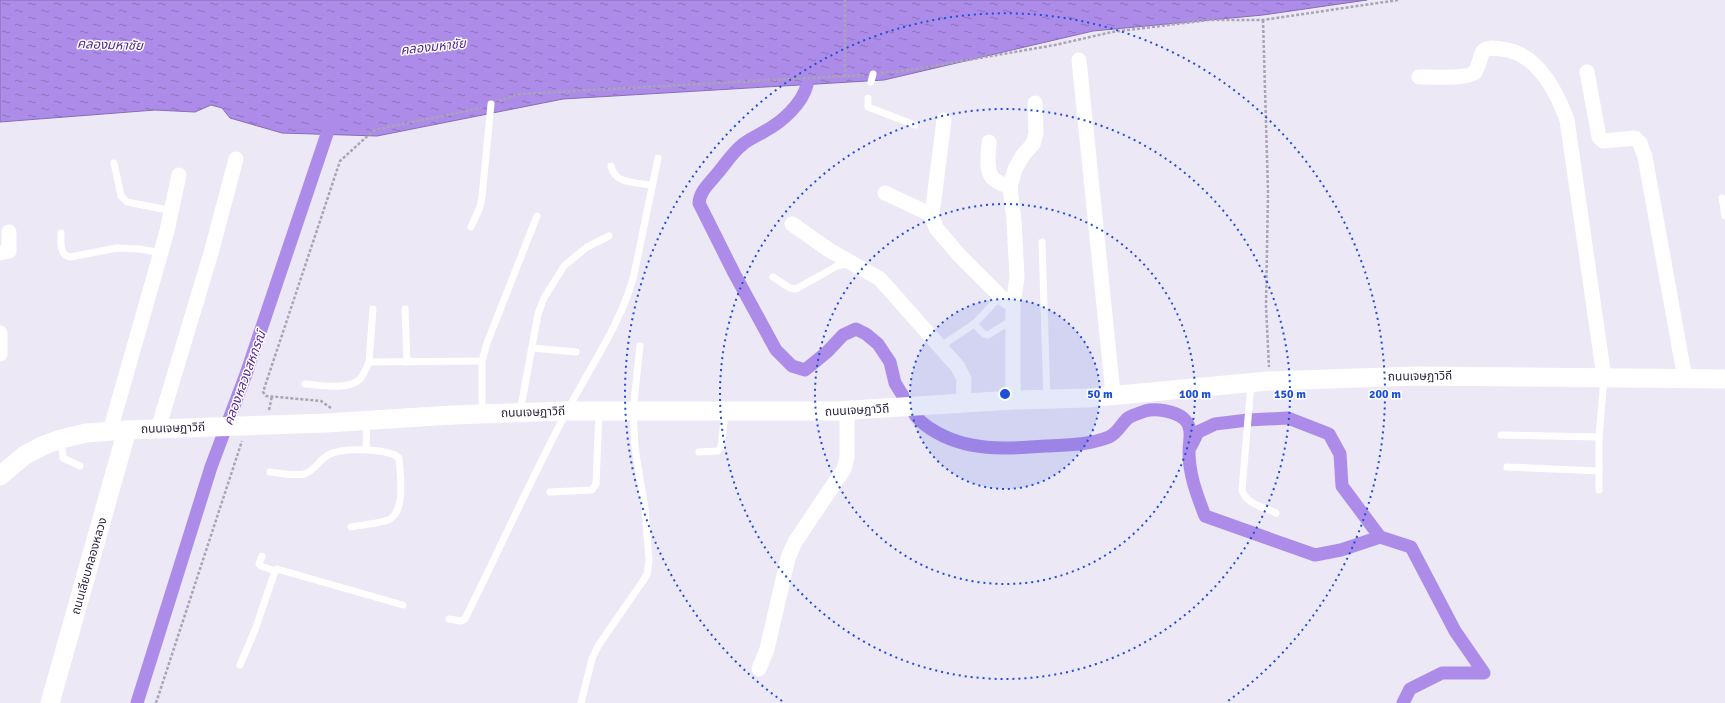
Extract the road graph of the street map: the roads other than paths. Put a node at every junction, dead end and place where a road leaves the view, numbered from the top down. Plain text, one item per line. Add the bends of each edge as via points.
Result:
1 (1079, 60) dead end
2 (1587, 72) dead end
3 (873, 74) road end
4 (1419, 77) dead end
5 (871, 82) dead end
6 (868, 98) dead end
7 (1035, 103) dead end
8 (492, 104) dead end
9 (944, 120) dead end
10 (915, 125) dead end
11 (989, 142) dead end
12 (658, 158) dead end
13 (236, 159) dead end
14 (114, 163) dead end
15 (611, 166) dead end
16 (179, 175) dead end
17 (652, 185) junction
18 (1010, 187) junction
19 (885, 193) dead end
20 (1722, 198) dead end
21 (173, 211) junction
22 (537, 216) dead end
23 (932, 216) junction
24 (1725, 216) edge
25 (792, 224) dead end
26 (471, 227) dead end
27 (9, 232) dead end
28 (61, 233) dead end
29 (609, 236) dead end
30 (1042, 242) dead end
31 (0, 253) edge
32 (160, 253) junction
33 (851, 263) junction
34 (773, 277) dead end
35 (996, 301) dead end
36 (373, 309) dead end
37 (405, 309) dead end
38 (1012, 312) junction
39 (974, 324) junction
40 (0, 333) edge
41 (640, 346) dead end
42 (941, 346) junction
43 (532, 348) junction
44 (576, 352) dead end
45 (0, 354) edge
46 (482, 361) junction
47 (370, 362) junction
48 (407, 362) junction
49 (1604, 377) junction
50 (1685, 379) junction
51 (1725, 379) edge
52 (1260, 382) junction
53 (305, 384) dead end
54 (1114, 394) junction
55 (1048, 399) junction
56 (1013, 400) junction
57 (963, 404) junction
58 (567, 411) junction
59 (600, 411) junction
60 (633, 411) junction
61 (847, 411) junction
62 (725, 412) junction
63 (520, 413) junction
64 (482, 414) junction
65 (367, 420) junction
66 (158, 429) junction
67 (118, 430) junction
68 (1501, 435) dead end
69 (1599, 437) junction
70 (61, 439) junction
71 (366, 449) junction
72 (699, 452) dead end
73 (80, 466) dead end
74 (1507, 467) dead end
75 (1599, 471) junction
76 (270, 472) dead end
77 (0, 476) edge
78 (1599, 490) dead end
79 (550, 492) dead end
80 (1276, 513) dead end
81 (351, 527) dead end
82 (262, 556) dead end
83 (275, 571) junction
84 (403, 605) dead end
85 (449, 619) dead end
86 (240, 665) dead end
87 (759, 669) dead end
88 (50, 703) edge
89 (581, 703) edge

1 - 54 street
2 - 50 street via 1599,137 1603,141 1635,138 1640,143 1645,157
3 - 5 lane
4 - 49 street via 1471,74 1475,71 1482,51 1490,48 1507,49 1530,60 1560,101 1567,120
6 - 10 lane via 868,107
7 - 18 street via 1036,133 1033,144 1015,169
8 - 26 lane via 482,197
9 - 23 street
11 - 18 street via 990,175
12 - 17 lane
13 - 66 street
14 - 21 lane via 121,196 127,202
15 - 17 lane via 615,176 622,180
16 - 21 street
17 - 58 lane via 631,288 610,334
18 - 38 street via 1017,277
19 - 23 street
20 - 24 lane
21 - 32 street
22 - 46 lane via 492,327
23 - 38 street via 936,228
25 - 33 street
27 - 31 street via 8,251
28 - 32 lane via 62,252 65,256 117,248
29 - 43 lane via 587,247 564,266 544,298 538,314
30 - 55 lane
32 - 67 street
33 - 34 lane via 837,266 796,289
33 - 42 street via 880,279
35 - 39 lane
36 - 47 lane
37 - 48 lane
38 - 39 lane via 988,335
38 - 56 street
39 - 42 lane
40 - 45 street
41 - 60 lane
42 - 57 street via 964,379
43 - 44 lane
43 - 63 lane
46 - 48 lane
46 - 64 lane
47 - 48 lane
47 - 53 lane via 361,378 354,384
49 - 50 street, ถนนเจษฎาวิถี
49 - 52 street, ถนนเจษฎาวิถี via 1416,376
49 - 69 lane
50 - 51 street, ถนนเจษฎาวิถี
52 - 54 street, ถนนเจษฎาวิถี
52 - 80 lane via 1242,490 1251,502
54 - 55 street, ถนนเจษฎาวิถี
55 - 56 street, ถนนเจษฎาวิถี
56 - 57 street, ถนนเจษฎาวิถี
57 - 61 street, ถนนเจษฎาวิถี
58 - 59 street, ถนนเจษฎาวิถี
58 - 63 street, ถนนเจษฎาวิถี
58 - 85 lane via 465,619
59 - 60 street, ถนนเจษฎาวิถี
59 - 79 lane via 596,484 592,490
60 - 62 street, ถนนเจษฎาวิถี
60 - 89 lane via 635,448 645,509 649,560 647,575 598,646 592,659
61 - 62 street, ถนนเจษฎาวิถี
61 - 87 street via 847,456 844,469 795,542 788,558 767,649
62 - 72 lane via 721,447 718,451
63 - 64 street, ถนนเจษฎาวิถี
64 - 65 street, ถนนเจษฎาวิถี
65 - 66 street, ถนนเจษฎาวิถี
65 - 71 lane
66 - 67 street, ถนนเจษฎาวิถี
67 - 70 street, ถนนเจษฎาวิถี
67 - 88 street, ถนนเลียบคลองหลวง
68 - 69 lane
69 - 75 lane
70 - 73 lane via 63,458
70 - 77 street, ถนนเจษฎาวิถี via 25,455
71 - 76 lane via 329,454 318,466 304,474
71 - 81 lane via 390,452 399,458 401,503 390,520
74 - 75 lane
75 - 78 lane
82 - 83 lane via 260,566
83 - 84 lane via 281,569
83 - 86 lane

